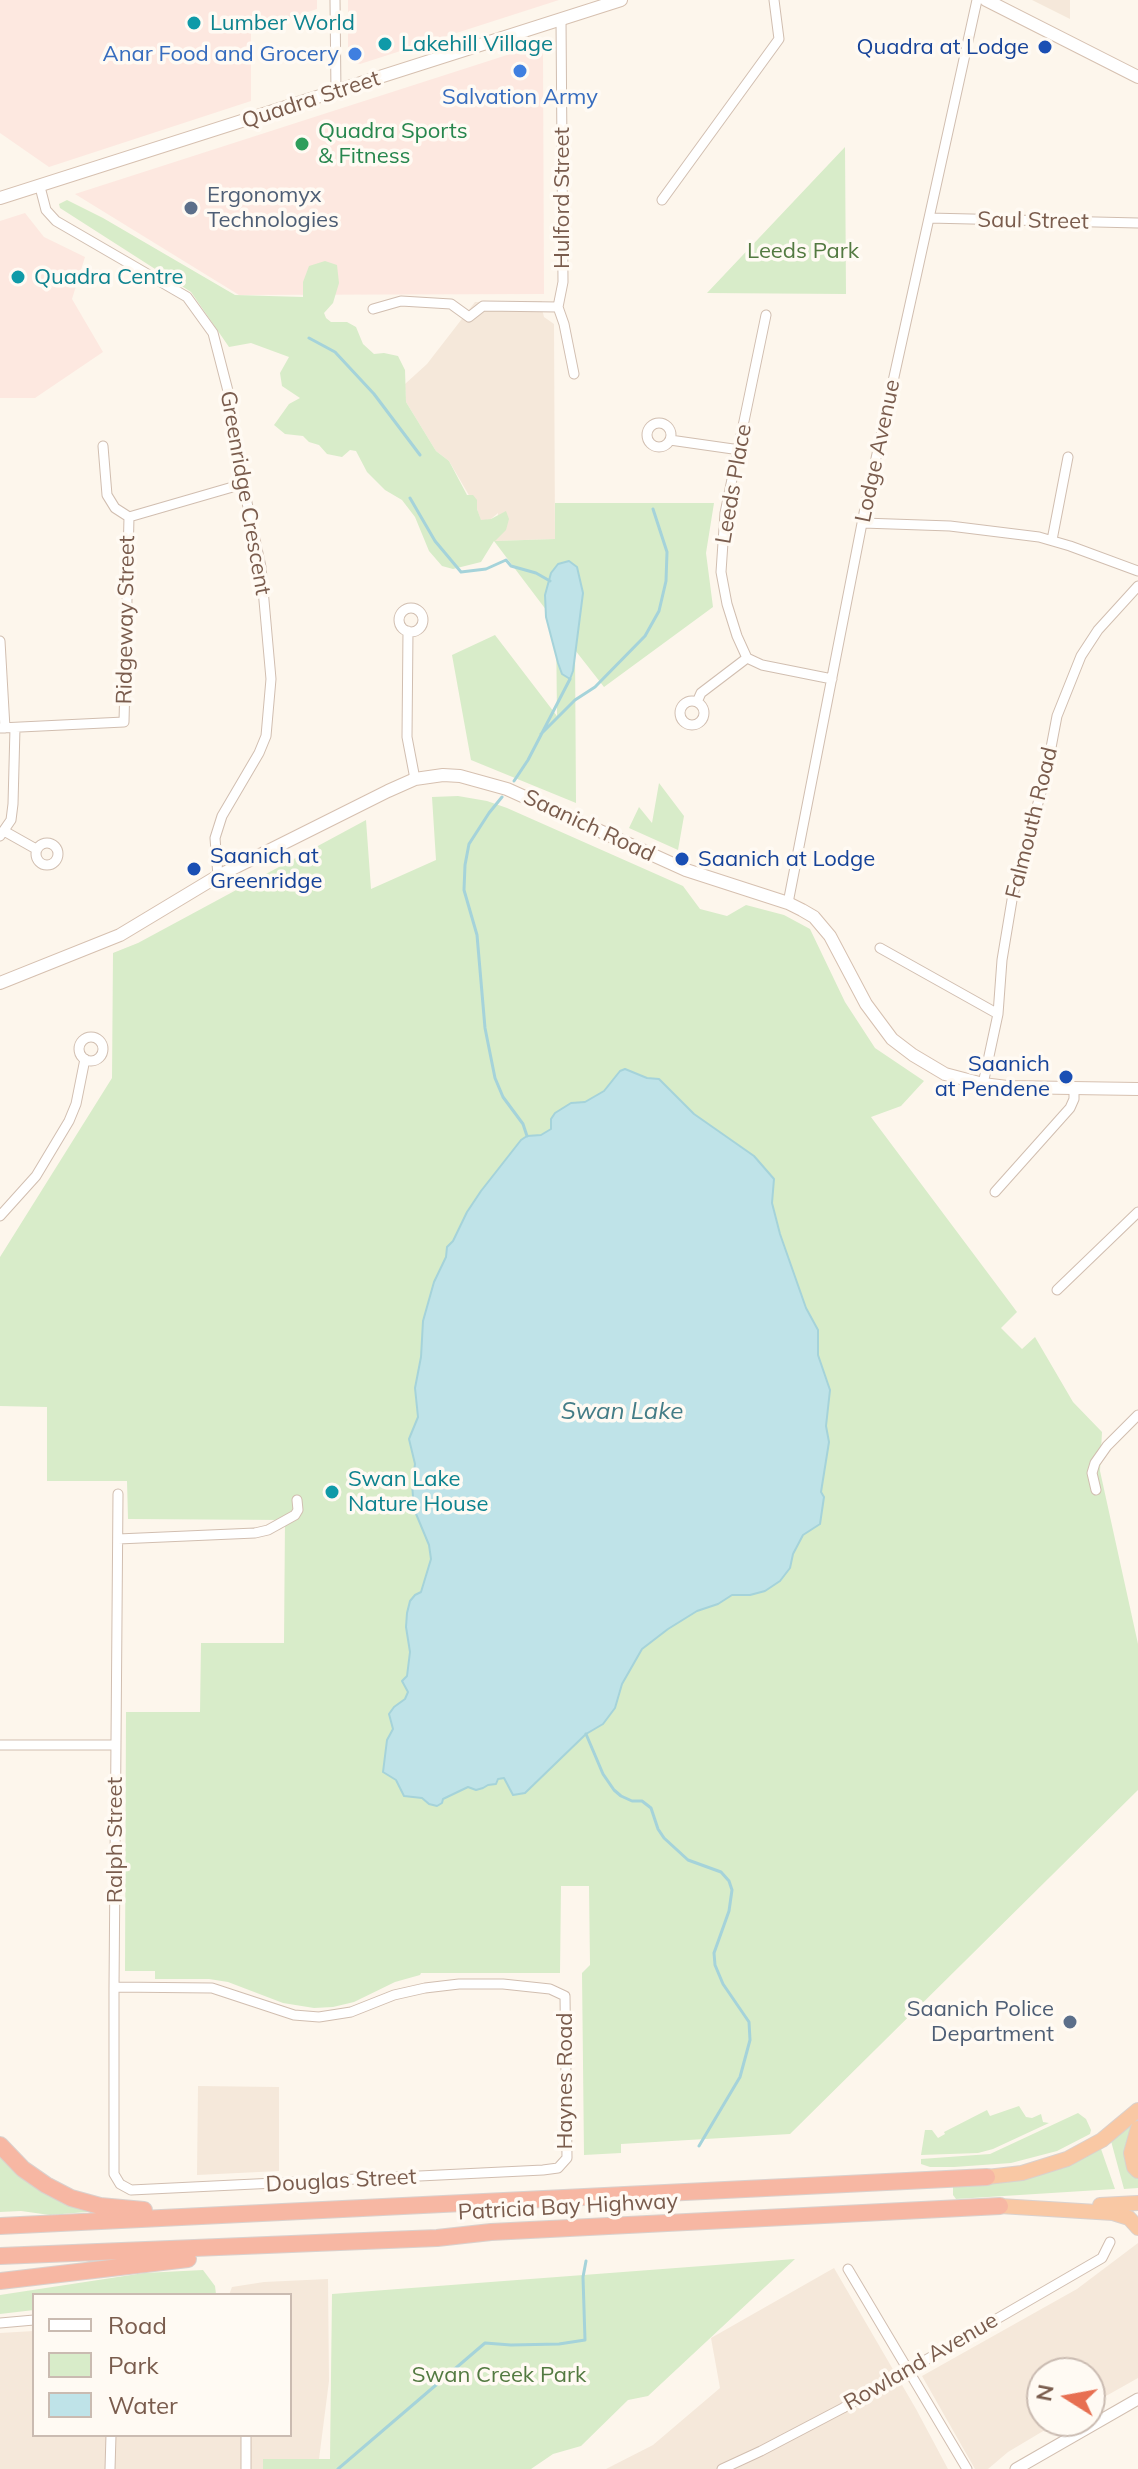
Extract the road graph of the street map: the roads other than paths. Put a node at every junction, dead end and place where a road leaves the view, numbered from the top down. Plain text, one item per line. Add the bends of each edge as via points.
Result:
1 (335, 0) edge
2 (621, 0) edge
3 (774, 0) edge
4 (977, 0) edge
5 (986, 0) edge
6 (581, 6) edge
7 (561, 20) junction
8 (1138, 77) edge
9 (336, 93) junction
10 (40, 187) junction
11 (0, 198) edge
12 (662, 200) dead end
13 (929, 218) junction
14 (1138, 223) edge
15 (558, 307) junction
16 (373, 309) dead end
17 (766, 315) dead end
18 (574, 374) dead end
19 (670, 440) dead end
20 (103, 446) dead end
21 (740, 450) junction
22 (1068, 457) dead end
23 (243, 484) junction
24 (129, 517) junction
25 (863, 523) junction
26 (1052, 540) junction
27 (1138, 571) edge
28 (1138, 586) edge
29 (408, 631) dead end
30 (0, 641) edge
31 (747, 658) junction
32 (832, 679) junction
33 (697, 702) dead end
34 (7, 728) edge
35 (415, 779) junction
36 (2, 834) edge
37 (36, 849) dead end
38 (218, 876) junction
39 (788, 903) junction
40 (880, 948) dead end
41 (0, 983) edge
42 (998, 1014) junction
43 (85, 1059) dead end
44 (983, 1084) junction
45 (1074, 1089) junction
46 (1138, 1089) edge
47 (995, 1192) dead end
48 (1138, 1212) edge
49 (0, 1216) edge
50 (1057, 1290) dead end
51 (1138, 1415) edge
52 (1096, 1490) dead end
53 (118, 1494) dead end
54 (297, 1500) dead end
55 (118, 1539) junction
56 (0, 1745) edge
57 (116, 1745) junction
58 (114, 1987) junction
59 (1138, 2110) edge
60 (1138, 2128) edge
61 (0, 2145) edge
62 (563, 2165) joint
63 (1138, 2171) edge
64 (987, 2177) joint
65 (120, 2184) joint
66 (1138, 2203) edge
67 (1000, 2206) junction
68 (321, 2210) junction
69 (0, 2226) edge
70 (1138, 2228) edge
71 (437, 2238) junction
72 (1110, 2242) dead end
73 (0, 2256) edge
74 (848, 2269) dead end
75 (0, 2281) edge
76 (32, 2320) edge
77 (0, 2323) edge
78 (907, 2370) junction
79 (1138, 2399) edge
80 (111, 2437) edge
81 (246, 2437) edge
82 (110, 2469) edge
83 (246, 2469) edge
84 (722, 2469) edge
85 (967, 2469) edge
86 (1016, 2469) edge

1 - 9 street
2 - 6 main road, Quadra Street
3 - 12 street via 779,39
4 - 13 street, Lodge Avenue
5 - 8 main road
6 - 7 main road, Quadra Street
7 - 9 main road, Quadra Street
7 - 15 street, Hulford Street via 563,282
9 - 10 main road, Quadra Street
10 - 11 main road, Quadra Street
10 - 23 street, Greenridge Crescent via 46,210 56,221 187,297 213,333
13 - 14 street, Saul Street
13 - 25 street, Lodge Avenue
15 - 16 street via 483,306 469,317 451,304 401,301
15 - 18 street, Hulford Street
17 - 21 street, Leeds Place
19 - 21 street
20 - 24 street via 107,495
21 - 31 street, Leeds Place via 724,521 721,572 733,626
22 - 26 street
23 - 24 street
23 - 38 street, Greenridge Crescent via 261,567 269,714 259,753 215,838
24 - 34 street, Ridgeway Street via 124,722
25 - 26 street via 950,526
25 - 32 street, Lodge Avenue
26 - 27 street
28 - 42 street, Falmouth Road via 1081,656 1057,716 1013,894
29 - 35 street via 407,737
30 - 34 street
31 - 32 street
31 - 33 street via 701,693
32 - 39 street, Lodge Avenue
34 - 36 street via 13,804
35 - 38 main road, Saanich Road
35 - 39 main road, Saanich Road via 460,776 507,789 686,870
36 - 37 street
38 - 41 main road, Saanich Road via 120,935
39 - 44 main road, Saanich Road via 814,917 830,936 866,1004 892,1039 945,1074
40 - 42 street
42 - 44 street, Falmouth Road
43 - 49 street via 69,1121 36,1176
44 - 45 main road, Saanich Road
45 - 46 main road, Saanich Road
45 - 47 street via 1070,1108
48 - 50 street
51 - 52 street via 1095,1463
53 - 55 street, Ralph Street
54 - 55 street via 295,1515 255,1533
55 - 57 street, Ralph Street
56 - 57 street
57 - 58 street, Ralph Street
58 - 62 street, Haynes Road via 212,1988 294,2015 319,2017 425,1988 503,1984 550,1989 565,1996
58 - 65 street, Ralph Street via 114,2174
59 - 64 highway, Patricia Bay Highway via 1102,2140 1067,2159
60 - 63 highway via 1131,2153
61 - 68 highway via 46,2185 100,2206 129,2210 283,2204
62 - 65 street, Douglas Street via 252,2185 131,2190
64 - 68 highway, Patricia Bay Highway
66 - 67 highway, Patricia Bay Highway
67 - 70 highway via 1113,2213
67 - 71 highway, Patricia Bay Highway
68 - 69 highway, Patricia Bay Highway
71 - 73 highway, Patricia Bay Highway
71 - 75 highway via 142,2263
72 - 78 street, Rowland Avenue via 1102,2258
74 - 78 street
76 - 77 street
78 - 84 street, Rowland Avenue
78 - 85 street
79 - 86 street
80 - 82 street
81 - 83 street

